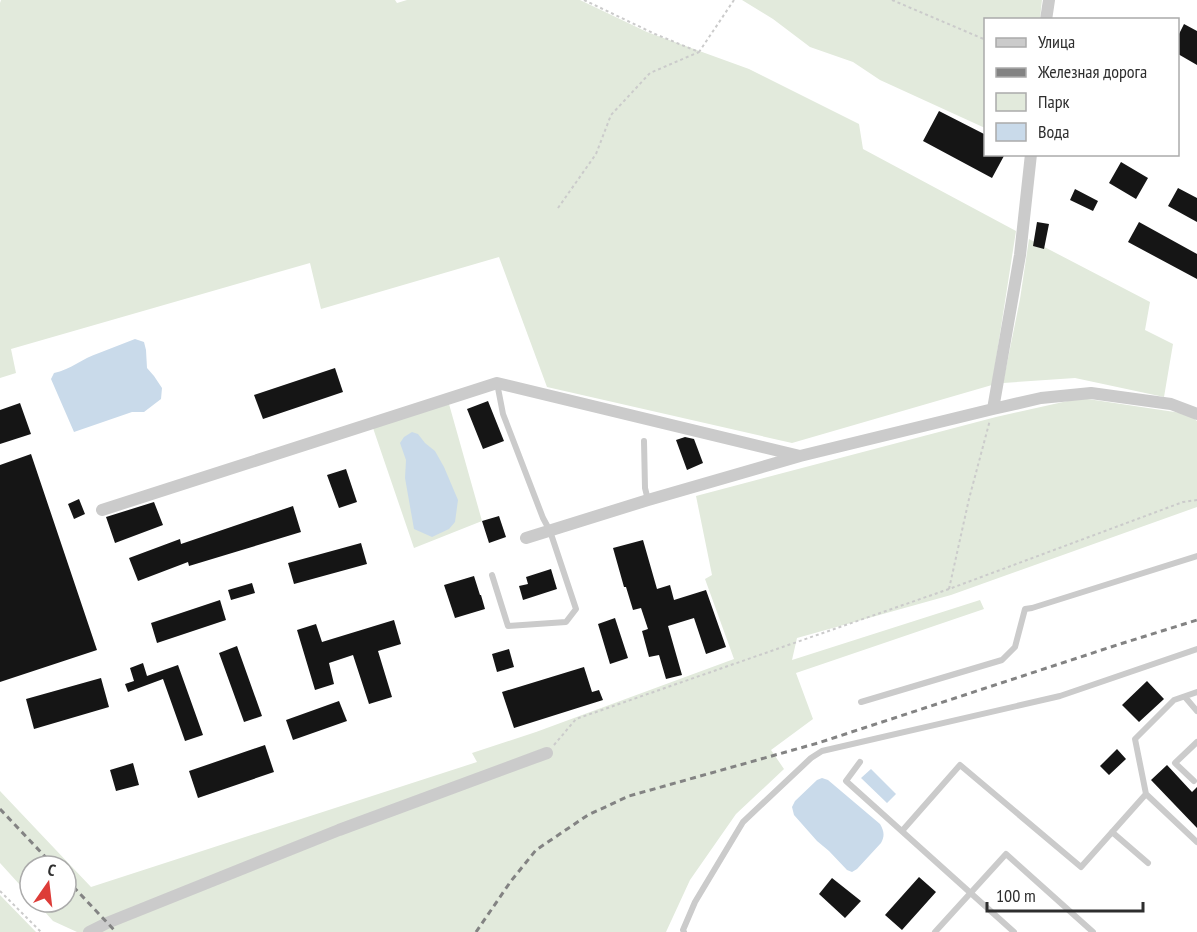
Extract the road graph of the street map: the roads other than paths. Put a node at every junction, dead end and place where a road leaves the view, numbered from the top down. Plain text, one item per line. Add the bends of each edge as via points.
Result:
1 (1049, 0) edge
2 (1046, 18) edge
3 (1031, 156) edge
4 (496, 383) junction
5 (993, 409) junction
6 (1197, 414) edge
7 (644, 441) dead end
8 (800, 456) junction
9 (648, 500) junction
10 (102, 510) dead end
11 (550, 531) junction
12 (526, 538) dead end
13 (1197, 556) edge
14 (492, 574) dead end
15 (1197, 649) edge
16 (1197, 692) edge
17 (1185, 697) junction
18 (861, 702) dead end
19 (1197, 711) edge
20 (1197, 742) edge
21 (547, 753) road end
22 (860, 762) dead end
23 (1194, 781) dead end
24 (1146, 794) junction
25 (902, 831) junction
26 (1112, 832) junction
27 (1197, 842) edge
28 (1148, 863) dead end
29 (969, 893) junction
30 (89, 932) edge
31 (684, 932) edge
32 (935, 932) edge
33 (1014, 932) edge
34 (1094, 932) edge

1 - 2 street
3 - 5 street via 1020,255
4 - 8 street
4 - 10 street
4 - 11 lane via 503,414
5 - 6 street via 1041,398 1090,393 1171,404
5 - 8 street
7 - 9 lane
8 - 9 street
9 - 11 street
11 - 12 street
11 - 14 lane via 576,609 566,622 508,626
13 - 18 lane via 1025,609 1015,647 1002,660
15 - 31 lane via 1060,696 822,750 743,822 695,902
16 - 17 lane
17 - 19 lane
17 - 24 lane via 1174,700 1135,739
20 - 23 lane via 1175,763
21 - 30 street via 339,830
22 - 25 lane via 846,781
24 - 26 lane
24 - 27 lane
25 - 26 lane via 960,765 1081,867
25 - 29 lane
26 - 28 lane
29 - 32 lane
29 - 33 lane
29 - 34 lane via 1006,854

